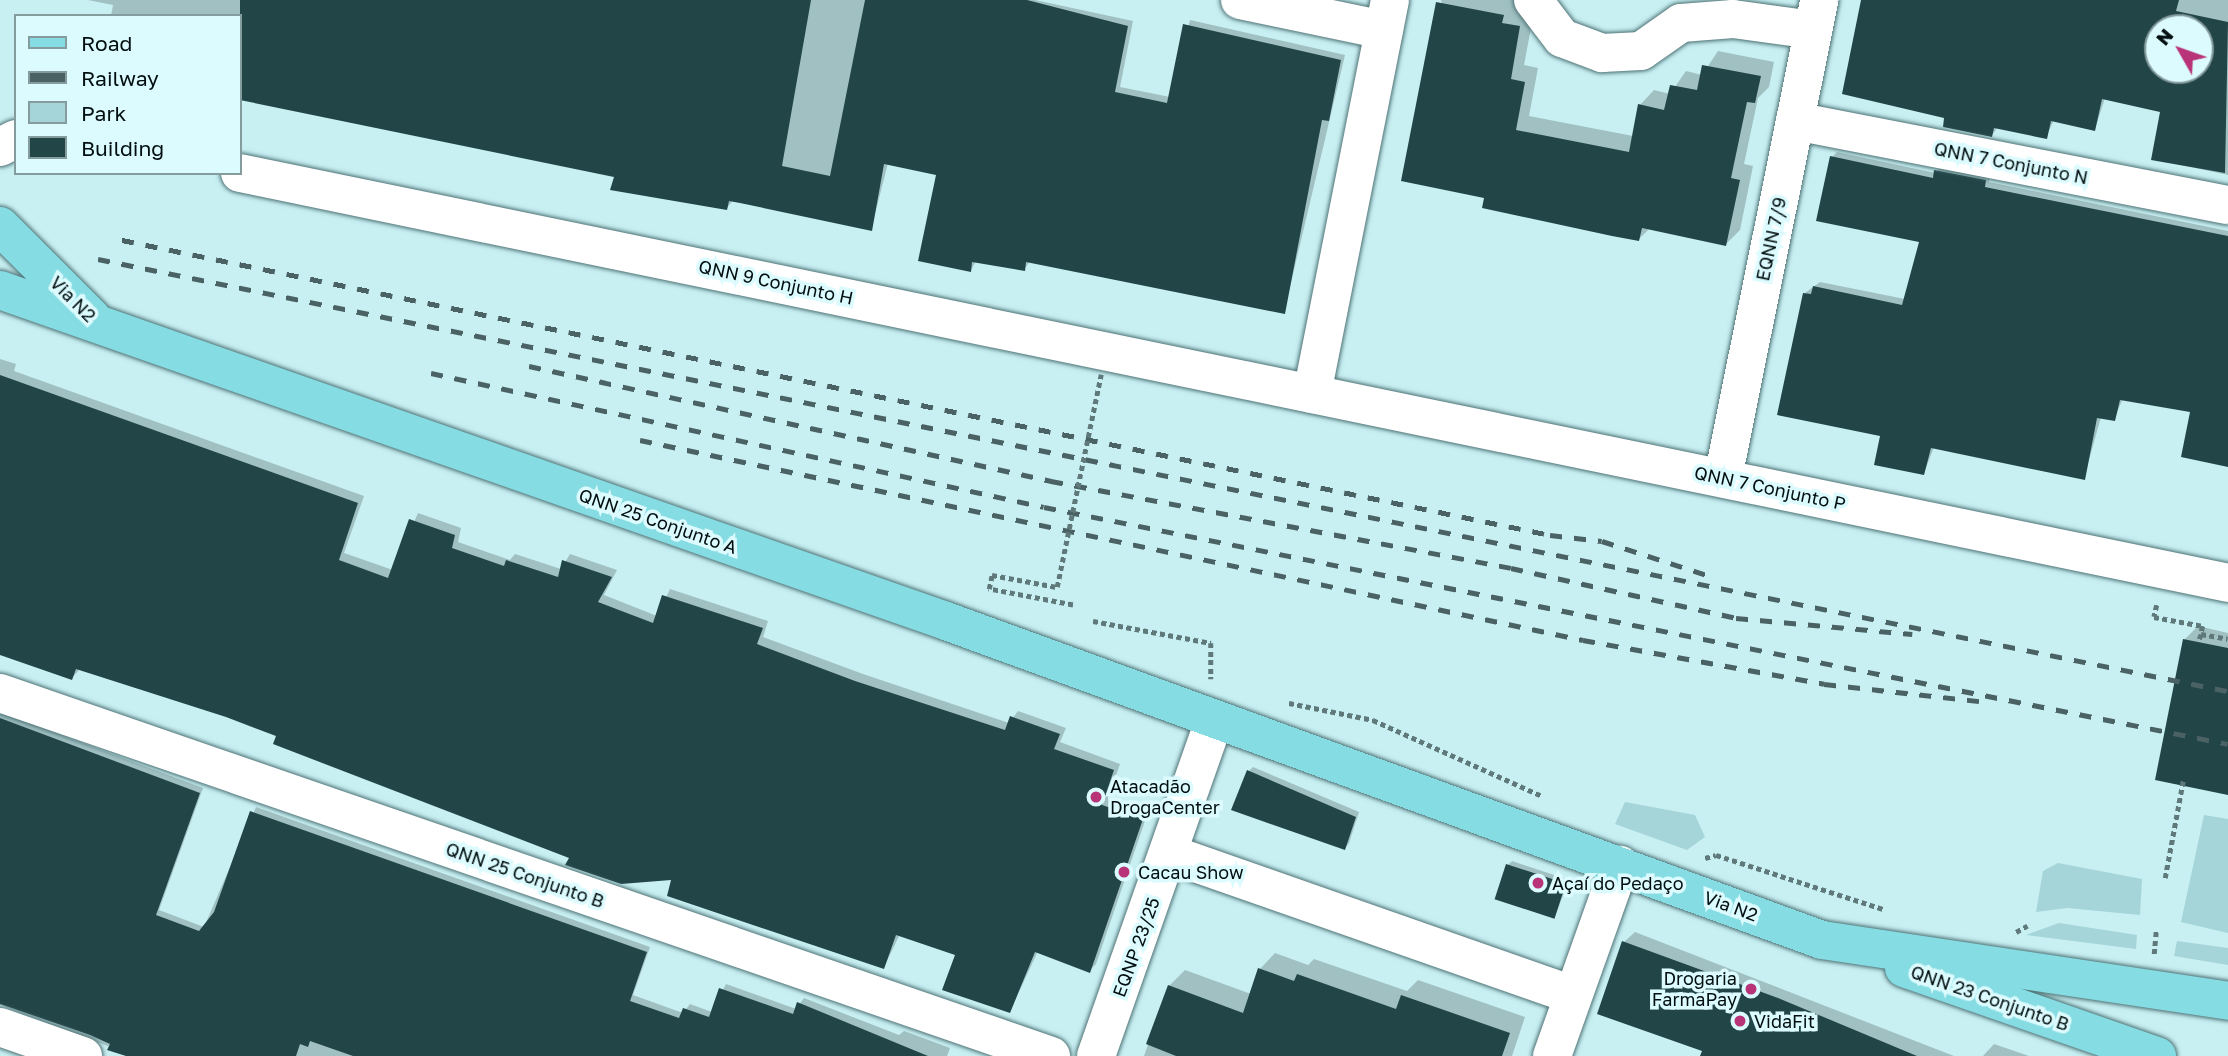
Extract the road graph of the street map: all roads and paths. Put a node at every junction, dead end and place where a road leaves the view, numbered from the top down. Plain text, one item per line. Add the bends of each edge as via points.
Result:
1 (1240, 0) edge
2 (1533, 0) edge
3 (1387, 15) edge
4 (1816, 15) edge
5 (1795, 121) junction
6 (242, 173) edge
7 (2228, 205) edge
8 (0, 226) edge
9 (0, 290) edge
10 (101, 327) junction
11 (1101, 374) dead end
12 (1312, 394) junction
13 (1723, 478) junction
14 (2228, 583) edge
15 (1073, 605) dead end
16 (2154, 617) dead end
17 (1093, 621) dead end
18 (2228, 638) edge
19 (0, 693) edge
20 (1220, 702) junction
21 (1254, 732) junction
22 (2183, 781) dead end
23 (1548, 799) dead end
24 (1170, 854) junction
25 (1698, 860) dead end
26 (1620, 865) junction
27 (2165, 878) dead end
28 (1894, 913) dead end
29 (2156, 929) dead end
30 (2004, 938) dead end
31 (1822, 940) junction
32 (2018, 940) dead end
33 (2153, 950) dead end
34 (2141, 957) dead end
35 (2167, 961) dead end
36 (1573, 995) junction
37 (2228, 1001) edge
38 (0, 1027) edge
39 (83, 1056) edge
40 (1051, 1056) edge
41 (1096, 1056) edge
42 (1552, 1056) edge
43 (2157, 1056) edge

1 - 3 street
2 - 4 street via 1562,38 1602,52 1641,51 1681,23
3 - 12 street
4 - 5 street, EQNN 7/9
5 - 7 street, QNN 7 Conjunto N
5 - 13 street, EQNN 7/9
6 - 12 street, QNN 9 Conjunto H
8 - 10 main road, Via N2
9 - 10 main road, Via N2
10 - 20 main road, QNN 25 Conjunto A
11 - 15 path, bridge via 1057,587 992,575 989,589
12 - 13 street, QNN 7 Conjunto P
13 - 14 street, QNN 7 Conjunto P
16 - 18 path via 2203,626 2200,637
17 - 20 path via 1211,643 1206,663
19 - 40 street, QNN 25 Conjunto B
20 - 21 main road, Via N2
20 - 24 street, EQNP 23/25
21 - 23 path via 1264,698 1373,720
21 - 26 main road, Via N2
22 - 27 path
24 - 36 street
24 - 41 street, EQNP 23/25
25 - 28 path via 1716,855
26 - 31 main road, Via N2
26 - 36 street
29 - 33 path
30 - 32 path
31 - 37 main road, Via N2
31 - 43 main road, QNN 23 Conjunto B
34 - 35 path
36 - 42 street
38 - 39 street

